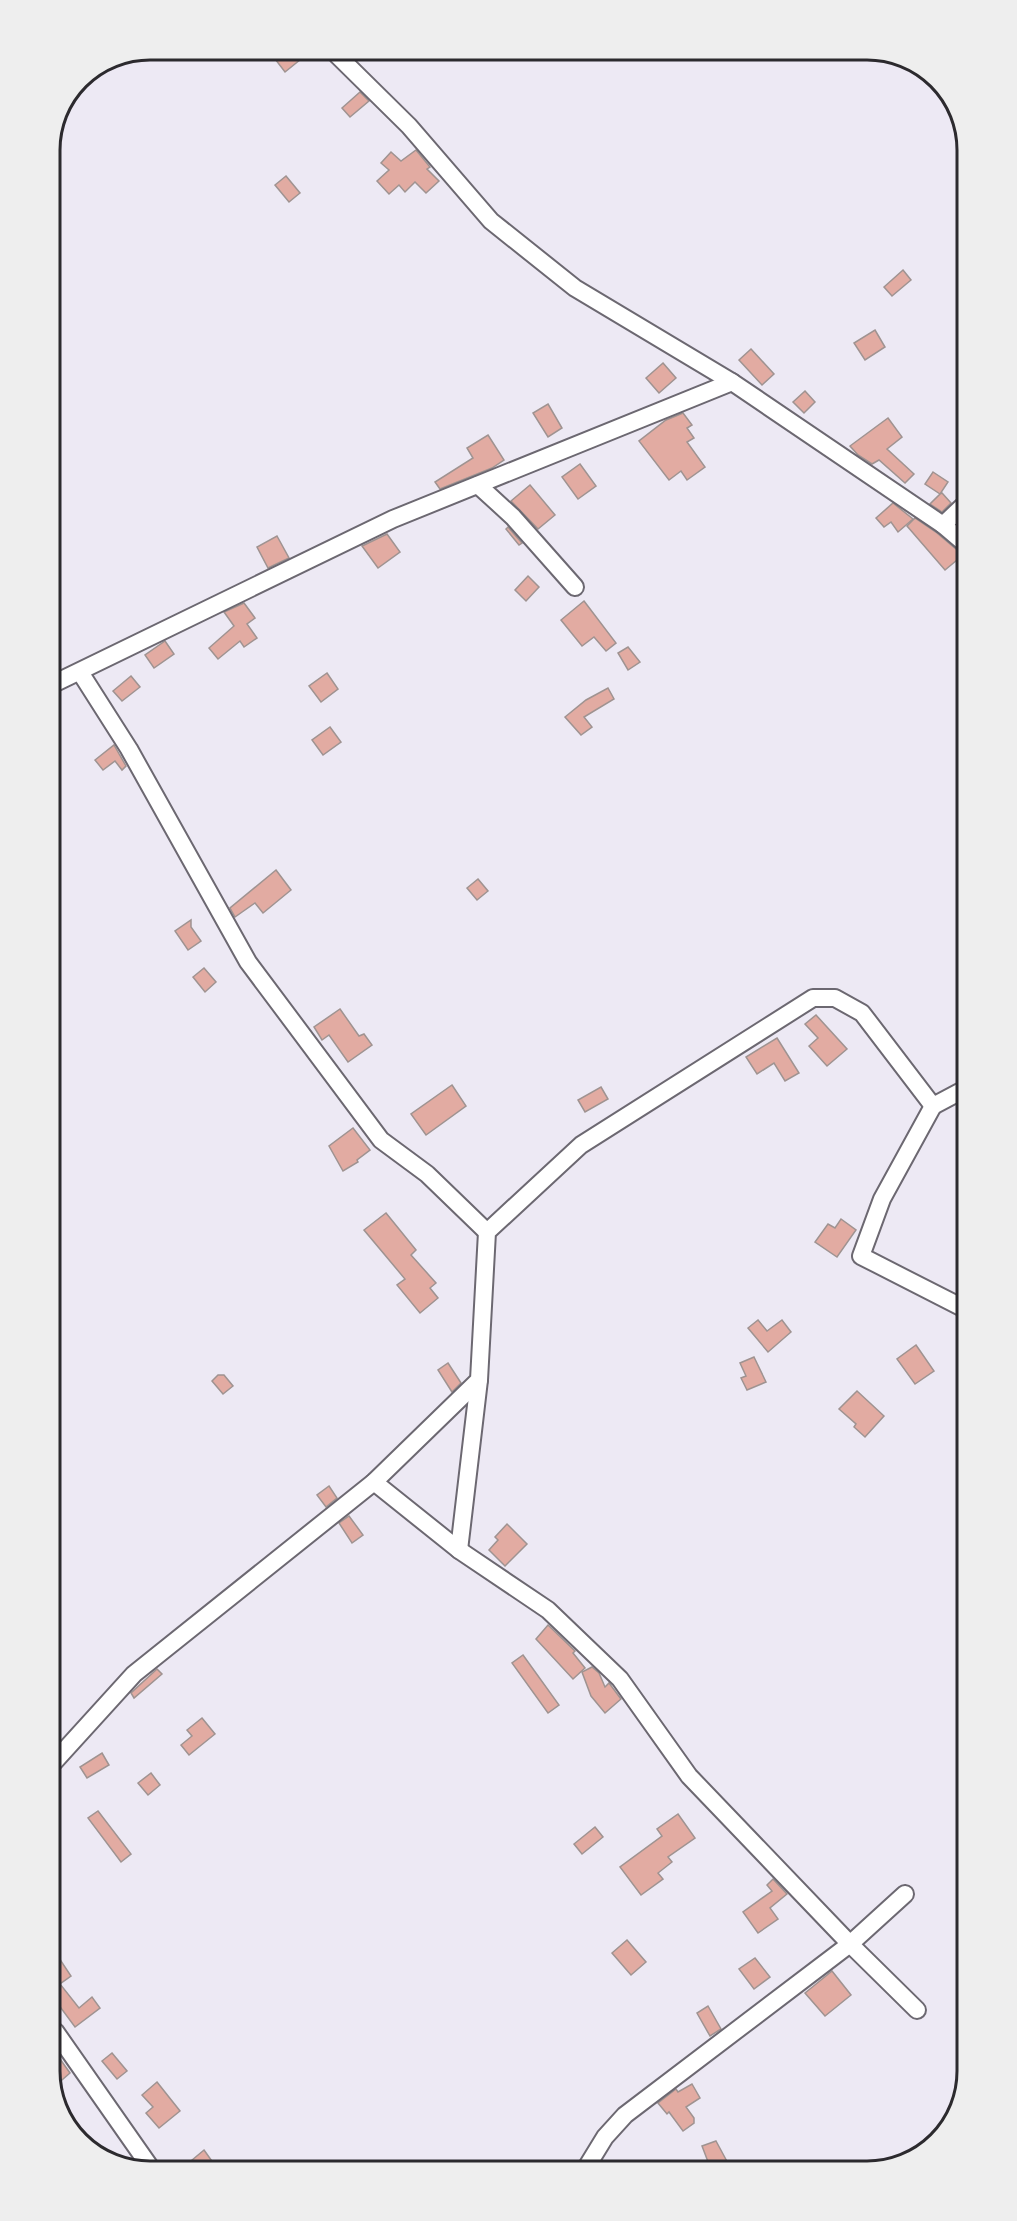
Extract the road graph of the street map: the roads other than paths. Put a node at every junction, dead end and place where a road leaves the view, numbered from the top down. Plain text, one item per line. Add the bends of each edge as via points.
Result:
1 (342, 60) edge
2 (732, 382) junction
3 (478, 485) junction
4 (957, 512) edge
5 (943, 525) junction
6 (957, 537) edge
7 (575, 586) dead end
8 (80, 672) junction
9 (60, 681) edge
10 (957, 1093) edge
11 (933, 1106) junction
12 (487, 1232) junction
13 (957, 1306) edge
14 (479, 1380) junction
15 (374, 1482) junction
16 (459, 1550) junction
17 (60, 1755) edge
18 (905, 1894) dead end
19 (850, 1944) junction
20 (917, 2010) dead end
21 (60, 2038) edge
22 (146, 2161) edge
23 (590, 2161) edge

1 - 2 street via 409,126 491,221 575,288
2 - 3 street
2 - 5 street
3 - 7 street via 513,517
3 - 8 street via 393,519
4 - 5 street
5 - 6 street
8 - 9 street
8 - 12 street via 129,749 248,962 381,1140 428,1173
10 - 11 street
11 - 12 street via 862,1013 835,998 813,998 581,1145
11 - 13 street via 882,1199 861,1256
12 - 14 street
14 - 15 street
14 - 16 street
15 - 16 street
15 - 17 street via 134,1674
16 - 19 street via 548,1610 620,1679 689,1776
18 - 19 street
19 - 20 street
19 - 23 street via 625,2115
21 - 22 street

